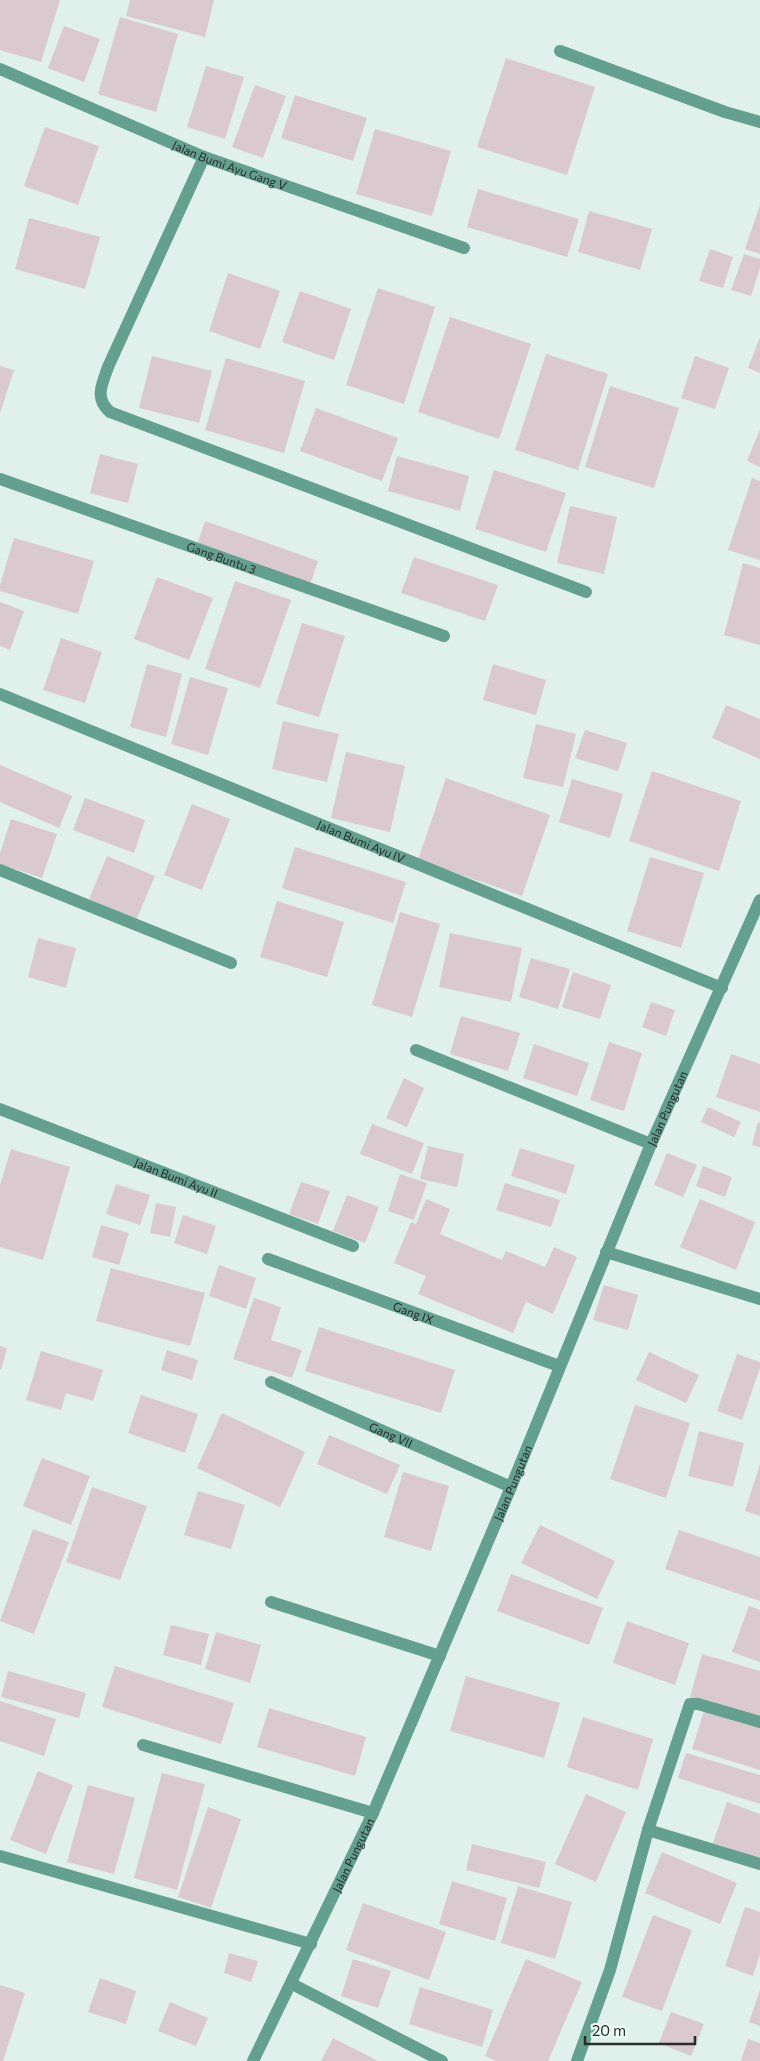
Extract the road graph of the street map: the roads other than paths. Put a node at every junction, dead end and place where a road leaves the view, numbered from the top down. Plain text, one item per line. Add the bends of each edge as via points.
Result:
1 (560, 51) dead end
2 (0, 69) edge
3 (760, 122) edge
4 (204, 157) junction
5 (464, 248) dead end
6 (0, 479) edge
7 (586, 592) dead end
8 (444, 636) dead end
9 (0, 694) edge
10 (0, 870) edge
11 (760, 900) edge
12 (231, 963) dead end
13 (722, 988) junction
14 (416, 1050) dead end
15 (0, 1109) edge
16 (651, 1144) junction
17 (353, 1246) dead end
18 (606, 1252) junction
19 (268, 1259) dead end
20 (760, 1299) edge
21 (559, 1366) junction
22 (270, 1382) dead end
23 (511, 1487) junction
24 (271, 1602) dead end
25 (440, 1656) junction
26 (760, 1722) edge
27 (143, 1745) dead end
28 (373, 1813) junction
29 (648, 1830) junction
30 (0, 1856) edge
31 (760, 1864) edge
32 (311, 1944) junction
33 (292, 1984) junction
34 (253, 2061) edge
35 (442, 2061) edge
36 (577, 2061) edge

1 - 3 street
2 - 4 street, Jalan Bumi Ayu Gang V
4 - 5 street, Jalan Bumi Ayu Gang V
4 - 7 street via 108,367 101,392 102,406 110,412
6 - 8 street, Gang Buntu 3
9 - 13 street, Jalan Bumi Ayu IV
10 - 12 street
11 - 13 street, Jalan Pungutan
13 - 16 street, Jalan Pungutan
14 - 16 street
15 - 17 street, Jalan Bumi Ayu II
16 - 18 street, Jalan Pungutan
18 - 20 street
18 - 21 street, Jalan Pungutan
19 - 21 street, Gang IX
21 - 23 street, Jalan Pungutan
22 - 23 street, Gang VII
23 - 25 street, Jalan Pungutan
24 - 25 street
25 - 28 street, Jalan Pungutan
26 - 29 street via 690,1704
27 - 28 street
28 - 32 street, Jalan Pungutan
29 - 31 street
29 - 36 street via 610,1970
30 - 32 street
32 - 33 street, Jalan Pungutan
33 - 34 street, Jalan Pungutan
33 - 35 street

